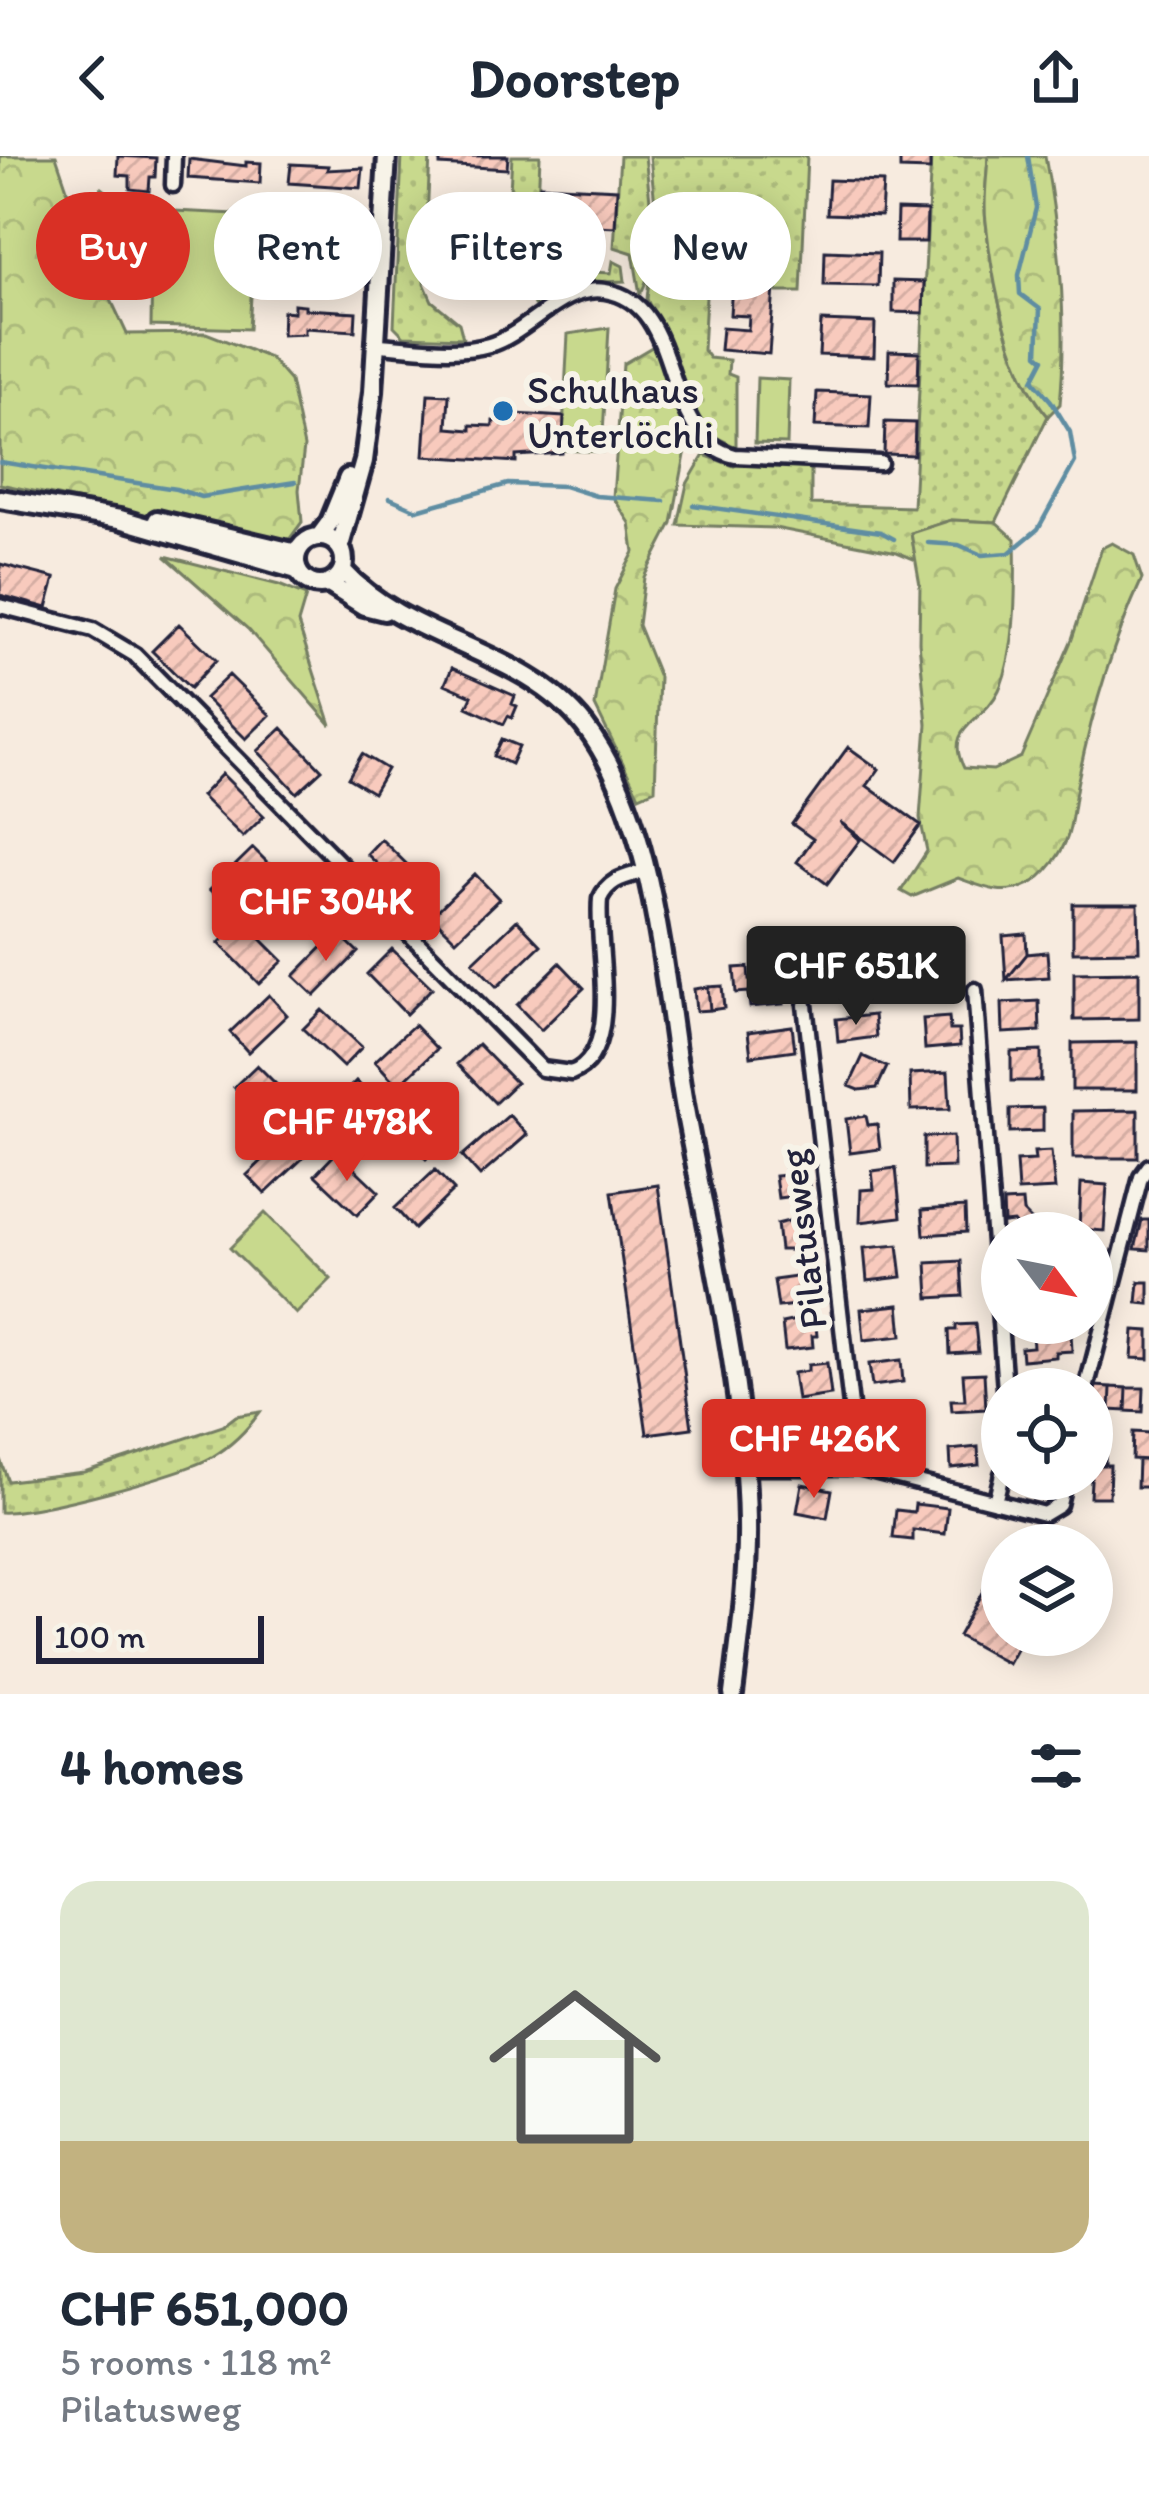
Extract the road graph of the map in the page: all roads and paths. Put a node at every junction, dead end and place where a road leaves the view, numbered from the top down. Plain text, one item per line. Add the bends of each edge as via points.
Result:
1 (175, 156) edge
2 (387, 156) edge
3 (173, 185) dead end
4 (378, 345) junction
5 (366, 432) junction
6 (880, 463) dead end
7 (0, 499) edge
8 (319, 537) junction
9 (340, 546) junction
10 (297, 562) junction
11 (336, 577) junction
12 (0, 606) edge
13 (645, 871) junction
14 (975, 990) dead end
15 (806, 1005) dead end
16 (1149, 1166) edge
17 (1003, 1368) edge
18 (1091, 1368) edge
19 (743, 1460) junction
20 (859, 1467) junction
21 (1060, 1500) edge
22 (995, 1502) joint
23 (733, 1694) edge

1 - 3 street
2 - 4 main road
4 - 5 main road
4 - 6 street via 487,345 576,295 608,291 642,309 691,421 718,451
5 - 8 main road
5 - 9 main road
7 - 10 main road via 158,520
8 - 9 main road
8 - 10 main road
9 - 11 main road
10 - 11 main road via 310,584
11 - 13 main road via 364,606 527,677 571,710 621,790
12 - 13 street via 93,630 135,655 542,1069 571,1073 590,1060 604,1010 600,899 616,879
13 - 19 main road
14 - 17 street
15 - 20 street, Pilatusweg
16 - 18 street
19 - 20 street via 780,1470
19 - 23 main road via 746,1565
20 - 22 street
21 - 22 street via 1044,1514

